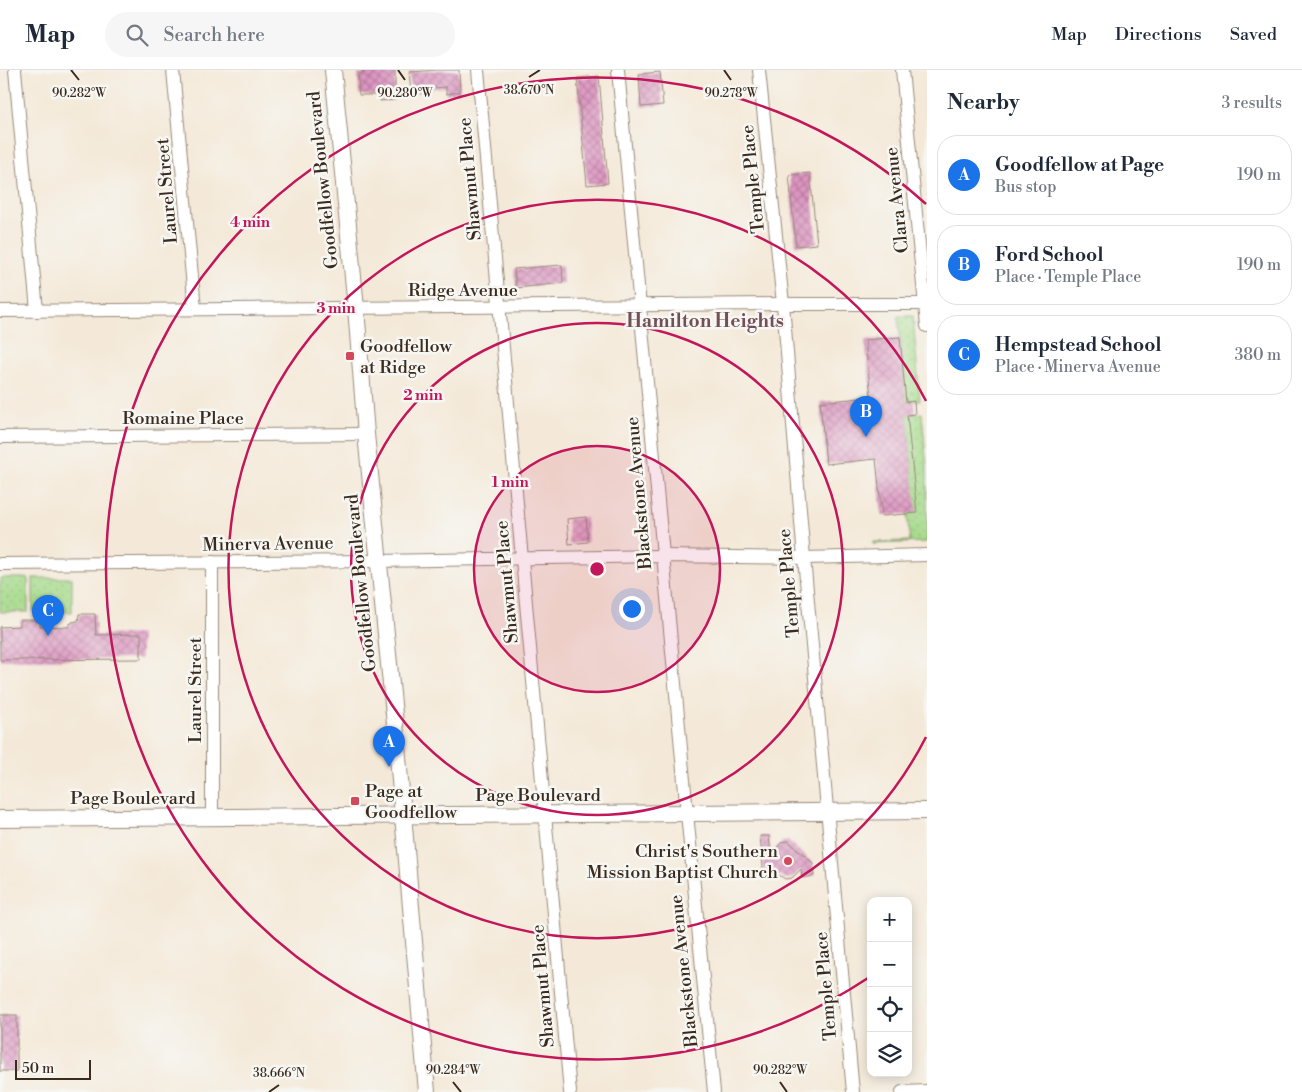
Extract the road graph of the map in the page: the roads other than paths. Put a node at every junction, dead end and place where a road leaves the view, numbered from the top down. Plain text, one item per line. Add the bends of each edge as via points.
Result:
1 (16, 70) edge
2 (173, 70) edge
3 (333, 70) edge
4 (478, 70) edge
5 (618, 70) edge
6 (759, 70) edge
7 (902, 70) edge
8 (783, 304) junction
9 (926, 304) edge
10 (640, 306) junction
11 (500, 307) junction
12 (356, 308) junction
13 (195, 309) junction
14 (37, 311) junction
15 (0, 312) edge
16 (927, 326) edge
17 (366, 434) junction
18 (0, 437) edge
19 (927, 555) edge
20 (662, 556) junction
21 (523, 558) junction
22 (804, 558) junction
23 (378, 561) junction
24 (212, 562) junction
25 (0, 564) edge
26 (927, 811) edge
27 (827, 812) junction
28 (686, 814) junction
29 (545, 815) junction
30 (402, 816) junction
31 (212, 817) junction
32 (0, 819) edge
33 (927, 1091) edge
34 (427, 1092) edge
35 (570, 1092) edge
36 (714, 1092) edge
37 (853, 1092) edge
38 (902, 1092) edge

1 - 14 street
2 - 13 street, Laurel Street
3 - 12 main road, Goodfellow Boulevard
4 - 11 street, Shawmut Place
5 - 10 street, Blackstone Avenue
6 - 8 street, Temple Place
7 - 9 street, Clara Avenue
8 - 9 street, Ridge Avenue
8 - 10 street, Ridge Avenue
8 - 22 street, Temple Place
9 - 16 street, Clara Avenue
10 - 11 street, Ridge Avenue
10 - 20 street, Blackstone Avenue
11 - 12 street, Ridge Avenue
11 - 21 street, Shawmut Place
12 - 13 street, Ridge Avenue
12 - 17 main road, Goodfellow Boulevard
13 - 14 street, Ridge Avenue
14 - 15 street, Ridge Avenue
17 - 18 street, Romaine Place
17 - 23 main road, Goodfellow Boulevard
19 - 22 street, Minerva Avenue
20 - 21 street, Minerva Avenue
20 - 22 street, Minerva Avenue
20 - 28 street, Blackstone Avenue
21 - 23 street, Minerva Avenue
21 - 29 street, Shawmut Place
22 - 27 street, Temple Place
23 - 24 street, Minerva Avenue
23 - 30 main road, Goodfellow Boulevard
24 - 25 street, Minerva Avenue
24 - 31 street, Laurel Street
26 - 27 main road, Page Boulevard
27 - 28 main road, Page Boulevard
27 - 37 street, Temple Place
28 - 29 main road, Page Boulevard
28 - 36 street, Blackstone Avenue
29 - 30 main road, Page Boulevard
29 - 35 street, Shawmut Place
30 - 31 main road, Page Boulevard
30 - 34 main road, Goodfellow Boulevard
31 - 32 main road, Page Boulevard
33 - 38 street

